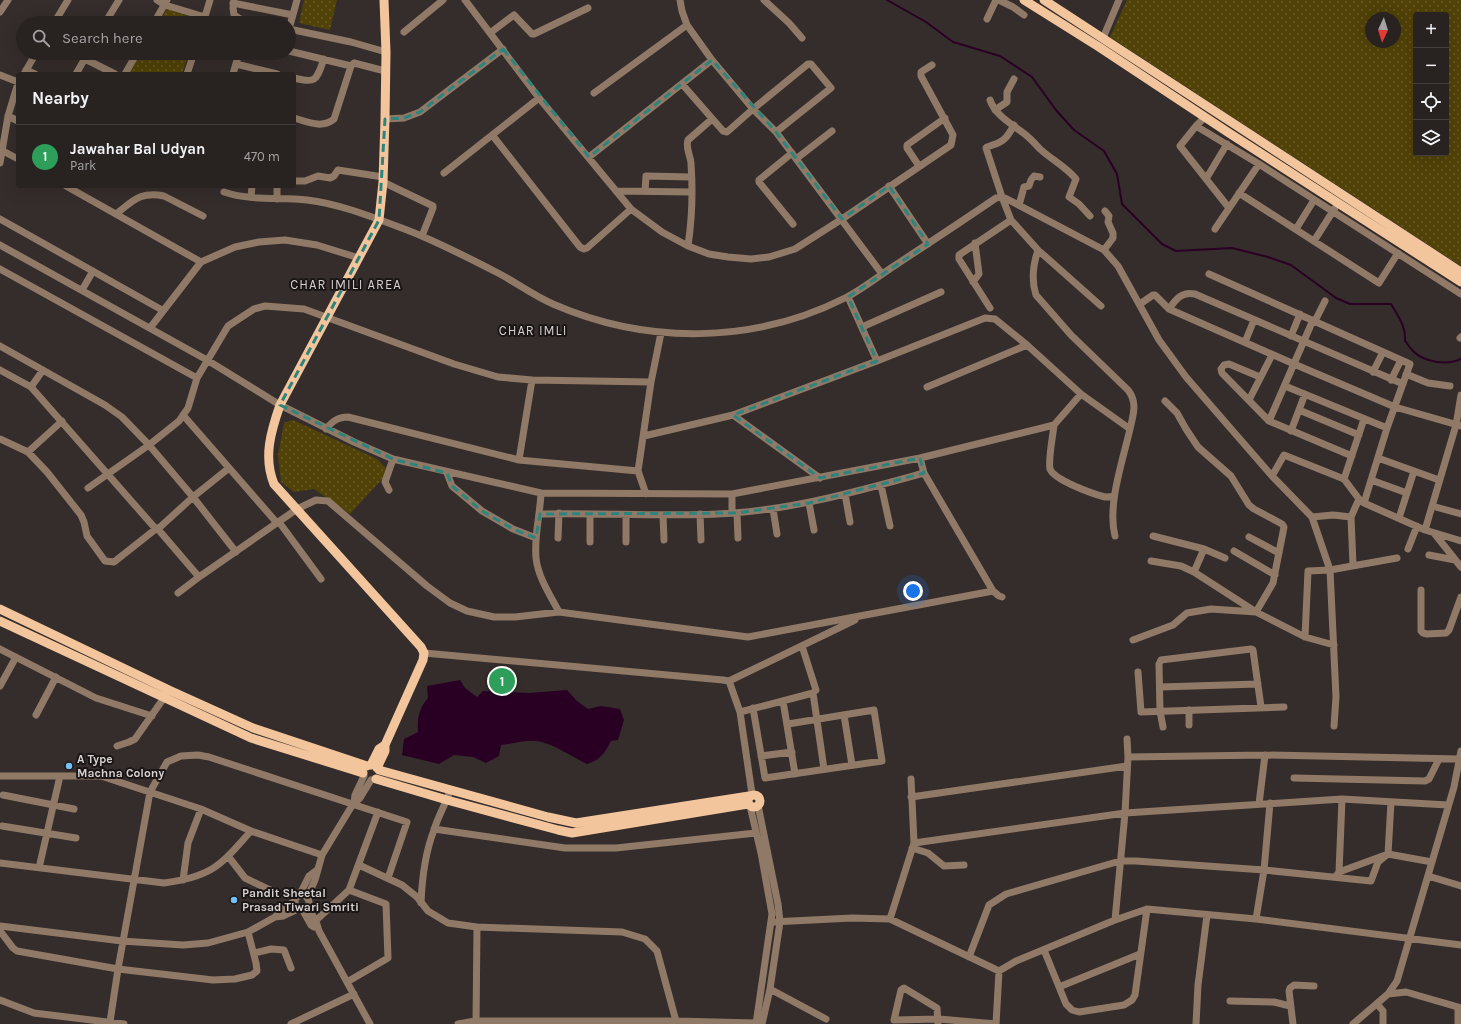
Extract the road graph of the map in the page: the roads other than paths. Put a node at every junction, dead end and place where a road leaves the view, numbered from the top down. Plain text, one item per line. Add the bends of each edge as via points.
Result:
1 (8, 0) edge
2 (68, 0) edge
3 (119, 0) edge
4 (157, 0) edge
5 (210, 0) edge
6 (298, 0) edge
7 (384, 0) edge
8 (443, 0) edge
9 (465, 0) edge
10 (680, 0) edge
11 (764, 0) edge
12 (997, 0) edge
13 (1024, 0) edge
14 (1044, 0) edge
15 (1120, 0) edge
16 (234, 1) edge
17 (166, 2) edge
18 (262, 4) edge
19 (588, 8) dead end
20 (0, 12) edge
21 (293, 15) joint
22 (58, 16) edge
23 (110, 16) edge
24 (158, 16) edge
25 (196, 16) edge
26 (205, 16) edge
27 (236, 16) edge
28 (1024, 16) dead end
29 (987, 19) dead end
30 (688, 25) junction
31 (296, 30) edge
32 (404, 32) dead end
33 (490, 33) junction
34 (802, 38) dead end
35 (1103, 38) junction
36 (503, 49) junction
37 (296, 52) edge
38 (386, 52) junction
39 (324, 59) junction
40 (32, 60) edge
41 (85, 60) edge
42 (93, 60) edge
43 (133, 60) edge
44 (192, 60) edge
45 (237, 60) edge
46 (712, 60) junction
47 (236, 64) junction
48 (932, 65) dead end
49 (351, 66) junction
50 (386, 71) junction
51 (25, 72) edge
52 (77, 72) edge
53 (112, 72) edge
54 (126, 72) edge
55 (189, 72) edge
56 (234, 72) edge
57 (269, 72) edge
58 (0, 75) edge
59 (296, 78) edge
60 (1014, 79) dead end
61 (16, 84) edge
62 (682, 84) junction
63 (16, 91) edge
64 (594, 93) dead end
65 (539, 98) junction
66 (990, 100) dead end
67 (754, 109) junction
68 (994, 110) junction
69 (8, 116) junction
70 (1205, 117) junction
71 (945, 118) junction
72 (296, 119) edge
73 (385, 119) junction
74 (712, 119) junction
75 (16, 120) edge
76 (1014, 125) junction
77 (1196, 126) junction
78 (832, 131) dead end
79 (776, 132) junction
80 (493, 136) junction
81 (1227, 144) junction
82 (3, 151) junction
83 (794, 156) junction
84 (589, 157) junction
85 (16, 158) edge
86 (0, 164) edge
87 (1259, 164) junction
88 (919, 166) junction
89 (444, 174) dead end
90 (1040, 176) dead end
91 (691, 177) junction
92 (1206, 179) junction
93 (383, 180) junction
94 (296, 181) edge
95 (889, 186) junction
96 (70, 188) edge
97 (252, 188) edge
98 (278, 188) edge
99 (616, 190) junction
100 (644, 191) junction
101 (224, 192) dead end
102 (691, 192) junction
103 (1239, 193) junction
104 (1343, 194) junction
105 (251, 197) junction
106 (1002, 197) junction
107 (277, 199) junction
108 (1314, 200) junction
109 (1354, 201) junction
110 (1338, 203) junction
111 (1019, 205) junction
112 (1229, 208) junction
113 (631, 209) junction
114 (1349, 210) junction
115 (1105, 211) dead end
116 (1333, 211) junction
117 (116, 214) junction
118 (202, 216) dead end
119 (1090, 216) dead end
120 (0, 219) edge
121 (842, 219) junction
122 (379, 220) junction
123 (1011, 220) junction
124 (793, 224) dead end
125 (1215, 229) dead end
126 (1296, 229) junction
127 (422, 236) junction
128 (1314, 241) junction
129 (976, 243) junction
130 (928, 244) junction
131 (0, 245) edge
132 (688, 246) junction
133 (1038, 250) junction
134 (1104, 250) junction
135 (1398, 253) junction
136 (1431, 257) junction
137 (358, 258) junction
138 (201, 262) junction
139 (0, 269) edge
140 (93, 271) junction
141 (1461, 272) edge
142 (882, 274) junction
143 (1209, 274) dead end
144 (973, 282) junction
145 (1461, 282) edge
146 (82, 290) junction
147 (941, 292) dead end
148 (1461, 294) edge
149 (848, 297) junction
150 (1325, 301) dead end
151 (1140, 304) junction
152 (1101, 306) dead end
153 (990, 308) dead end
154 (1169, 309) junction
155 (162, 310) junction
156 (1300, 314) junction
157 (327, 317) junction
158 (1254, 320) junction
159 (1314, 321) junction
160 (862, 327) junction
161 (150, 328) junction
162 (662, 333) junction
163 (1291, 336) junction
164 (1304, 341) junction
165 (1245, 342) junction
166 (1027, 344) junction
167 (0, 346) edge
168 (1383, 352) junction
169 (1272, 354) junction
170 (207, 360) junction
171 (1401, 360) junction
172 (877, 361) junction
173 (1294, 364) junction
174 (0, 370) edge
175 (43, 370) junction
176 (1373, 372) junction
177 (1406, 374) junction
178 (197, 378) junction
179 (1260, 378) junction
180 (532, 380) junction
181 (1391, 380) junction
182 (651, 382) junction
183 (1403, 384) junction
184 (1285, 386) junction
185 (1450, 386) dead end
186 (31, 387) junction
187 (927, 388) dead end
188 (1081, 394) junction
189 (1305, 394) junction
190 (1461, 395) edge
191 (1249, 400) junction
192 (1165, 401) dead end
193 (280, 405) junction
194 (1395, 407) junction
195 (1299, 410) junction
196 (183, 415) junction
197 (733, 415) junction
198 (1364, 419) junction
199 (62, 421) junction
200 (1269, 421) junction
201 (1054, 425) junction
202 (1458, 426) edge
203 (1387, 428) junction
204 (326, 429) junction
205 (1130, 429) junction
206 (1291, 431) junction
207 (1359, 435) junction
208 (644, 436) junction
209 (0, 439) edge
210 (149, 445) junction
211 (28, 452) junction
212 (1352, 456) junction
213 (920, 458) junction
214 (1378, 458) junction
215 (393, 459) junction
216 (519, 460) junction
217 (229, 468) junction
218 (1414, 471) junction
219 (638, 472) junction
220 (448, 473) junction
221 (924, 473) junction
222 (107, 474) junction
223 (1272, 476) junction
224 (820, 478) junction
225 (1344, 479) junction
226 (1371, 480) junction
227 (1440, 480) junction
228 (881, 485) junction
229 (88, 488) dead end
230 (389, 490) dead end
231 (541, 493) junction
232 (1407, 493) junction
233 (646, 494) junction
234 (732, 494) junction
235 (845, 494) junction
236 (1114, 496) junction
237 (193, 497) junction
238 (1362, 501) junction
239 (809, 503) junction
240 (1432, 506) junction
241 (773, 508) junction
242 (297, 509) junction
243 (559, 513) junction
244 (735, 513) junction
245 (540, 514) junction
246 (590, 514) junction
247 (626, 514) junction
248 (700, 514) junction
249 (1461, 514) edge
250 (663, 515) junction
251 (1312, 517) junction
252 (1351, 517) junction
253 (1399, 518) junction
254 (850, 522) dead end
255 (278, 523) junction
256 (890, 526) dead end
257 (1417, 526) junction
258 (157, 528) junction
259 (814, 530) dead end
260 (1425, 530) junction
261 (1434, 533) junction
262 (777, 534) dead end
263 (1115, 536) dead end
264 (1153, 536) dead end
265 (1250, 537) dead end
266 (536, 538) junction
267 (558, 538) dead end
268 (738, 538) dead end
269 (664, 540) dead end
270 (701, 540) dead end
271 (1461, 541) edge
272 (590, 542) dead end
273 (626, 542) dead end
274 (1204, 549) junction
275 (1408, 549) dead end
276 (1234, 551) dead end
277 (236, 552) junction
278 (1279, 553) junction
279 (1429, 555) dead end
280 (1225, 558) dead end
281 (1397, 558) dead end
282 (1455, 560) junction
283 (1151, 562) dead end
284 (1353, 565) junction
285 (1461, 566) edge
286 (1330, 570) junction
287 (1194, 572) junction
288 (1275, 575) junction
289 (199, 577) junction
290 (321, 579) dead end
291 (1421, 590) dead end
292 (993, 591) junction
293 (178, 593) dead end
294 (1002, 597) dead end
295 (1461, 597) edge
296 (0, 609) edge
297 (559, 612) junction
298 (1256, 612) junction
299 (862, 616) junction
300 (0, 621) edge
301 (1305, 637) junction
302 (1133, 640) dead end
303 (1334, 645) junction
304 (802, 646) junction
305 (0, 649) edge
306 (424, 653) junction
307 (16, 656) junction
308 (1138, 672) dead end
309 (56, 677) junction
310 (729, 681) junction
311 (1258, 684) junction
312 (0, 686) edge
313 (1160, 687) junction
314 (813, 693) junction
315 (167, 694) junction
316 (783, 701) junction
317 (1261, 707) junction
318 (1284, 707) dead end
319 (753, 708) junction
320 (1189, 710) junction
321 (1160, 711) junction
322 (740, 712) junction
323 (36, 715) dead end
324 (844, 715) junction
325 (152, 716) junction
326 (816, 719) junction
327 (788, 724) junction
328 (1189, 725) dead end
329 (1334, 726) dead end
330 (1163, 727) dead end
331 (1127, 739) dead end
332 (117, 746) dead end
333 (1461, 751) edge
334 (792, 752) junction
335 (1265, 755) junction
336 (761, 756) junction
337 (1128, 757) junction
338 (1439, 759) junction
339 (1460, 759) edge
340 (852, 765) junction
341 (1127, 766) junction
342 (824, 769) junction
343 (371, 772) junction
344 (795, 774) junction
345 (0, 776) edge
346 (60, 776) junction
347 (1294, 778) dead end
348 (911, 779) dead end
349 (1461, 783) edge
350 (1454, 787) junction
351 (450, 790) junction
352 (150, 792) junction
353 (3, 795) dead end
354 (911, 797) junction
355 (1342, 799) junction
356 (447, 800) junction
357 (751, 801) junction
358 (1391, 802) junction
359 (354, 803) junction
360 (1270, 803) junction
361 (1259, 804) junction
362 (53, 805) junction
363 (1448, 805) junction
364 (74, 809) dead end
365 (201, 809) junction
366 (378, 812) junction
367 (1125, 813) junction
368 (2, 826) dead end
369 (434, 829) junction
370 (251, 831) junction
371 (47, 833) junction
372 (756, 833) junction
373 (76, 838) dead end
374 (913, 846) junction
375 (1388, 854) junction
376 (322, 855) junction
377 (228, 856) junction
378 (1120, 861) junction
379 (1432, 862) junction
380 (0, 863) edge
381 (359, 865) junction
382 (964, 865) dead end
383 (39, 868) junction
384 (316, 870) junction
385 (1264, 870) junction
386 (1338, 874) junction
387 (1428, 876) junction
388 (388, 878) junction
389 (134, 879) junction
390 (182, 880) junction
391 (1461, 886) edge
392 (349, 890) junction
393 (272, 891) dead end
394 (297, 898) junction
395 (307, 898) junction
396 (421, 903) junction
397 (303, 908) junction
398 (1147, 909) junction
399 (1207, 915) junction
400 (275, 917) junction
401 (890, 919) junction
402 (1256, 919) junction
403 (1115, 920) junction
404 (772, 922) junction
405 (780, 922) junction
406 (313, 923) junction
407 (0, 926) edge
408 (477, 927) junction
409 (0, 931) edge
410 (248, 932) junction
411 (1409, 938) junction
412 (122, 941) junction
413 (1461, 945) edge
414 (1044, 950) junction
415 (254, 953) junction
416 (1140, 954) junction
417 (969, 957) junction
418 (291, 968) dead end
419 (118, 969) junction
420 (998, 971) junction
421 (1397, 981) junction
422 (347, 982) junction
423 (1314, 986) dead end
424 (1059, 987) junction
425 (770, 988) junction
426 (1406, 992) junction
427 (354, 994) junction
428 (1388, 994) junction
429 (0, 1000) edge
430 (1230, 1001) dead end
431 (1377, 1004) junction
432 (1290, 1006) junction
433 (1460, 1007) edge
434 (826, 1019) dead end
435 (110, 1022) junction
436 (475, 1022) edge
437 (605, 1022) edge
438 (676, 1022) edge
439 (938, 1022) edge
440 (724, 1023) edge
441 (124, 1024) edge
442 (291, 1024) edge
443 (370, 1024) edge
444 (458, 1024) edge
445 (758, 1024) edge
446 (996, 1024) edge
447 (1196, 1024) edge
448 (1292, 1024) edge
449 (1353, 1024) edge
450 (1383, 1024) edge
451 (1458, 1024) edge

1 - 20 street
2 - 22 street
3 - 23 street
4 - 17 street
5 - 26 street
6 - 21 street
7 - 38 main road
8 - 32 street
9 - 33 street
10 - 30 street
11 - 34 street
12 - 28 street via 1013,7
12 - 29 street
13 - 70 main road
14 - 35 main road
15 - 35 street
16 - 18 street
16 - 27 street
17 - 24 street
17 - 25 street
18 - 21 street
19 - 33 street via 534,34 514,15
30 - 46 street
30 - 64 street
31 - 38 street
33 - 36 street
35 - 104 main road
36 - 65 street
36 - 73 street via 420,112 404,118
37 - 39 street
38 - 50 main road
39 - 49 street
39 - 59 street via 315,79 307,81
40 - 51 street
41 - 52 street
42 - 53 street
43 - 54 street
44 - 55 street
45 - 47 street
46 - 62 street
46 - 67 street
47 - 56 street
47 - 57 street
48 - 71 street via 921,72 921,76
49 - 50 street via 354,63
49 - 72 street via 334,119 320,125
50 - 73 main road
58 - 61 street
60 - 68 street via 1007,92 1007,102
62 - 74 street
62 - 84 street
63 - 69 street
65 - 80 street
65 - 84 street
66 - 68 street
67 - 74 street via 727,132
67 - 79 street
67 - 79 street via 811,64 831,88
68 - 76 street
69 - 75 street
69 - 82 street
70 - 77 street
70 - 110 main road
71 - 88 street via 953,135 951,145
71 - 88 street via 907,145
73 - 93 main road
74 - 91 street via 686,144 691,163
76 - 106 street via 1005,139 986,148
76 - 119 street via 1076,179 1069,197
77 - 81 street
77 - 92 street via 1180,146
78 - 83 street
79 - 83 street
80 - 89 street
80 - 113 street via 580,247 588,248
81 - 87 street
81 - 92 street
82 - 85 street
82 - 86 street
83 - 121 street
83 - 124 street via 759,180
84 - 99 street
87 - 103 street
87 - 108 street
88 - 95 street
90 - 111 street via 1034,176 1029,186 1024,188
91 - 100 street via 646,176
91 - 102 street
92 - 112 street
93 - 94 street via 338,170 332,177 318,176
93 - 122 main road
93 - 127 street via 433,206
95 - 121 street
95 - 130 street
96 - 117 street
97 - 105 street
98 - 107 street
99 - 100 street
99 - 113 street
100 - 102 street
101 - 105 street
102 - 132 street
103 - 112 street
103 - 126 street
104 - 109 main road
104 - 110 street
105 - 107 street
106 - 111 street
106 - 123 street
106 - 130 street via 996,198
107 - 122 street via 326,203
108 - 116 street
108 - 126 street
109 - 114 main road
109 - 136 main road
110 - 114 main road
110 - 116 street
111 - 134 street
112 - 125 street
113 - 132 street via 662,232
114 - 136 main road
115 - 134 street via 1109,216 1108,222 1113,236
116 - 128 street
116 - 135 street
117 - 118 street via 140,196 158,195
117 - 138 street
120 - 140 street
121 - 132 street via 795,249 769,257 728,257 709,254
121 - 142 street
122 - 127 street
122 - 137 main road
123 - 129 street
123 - 133 street
126 - 128 street
127 - 162 street via 498,273 552,304 599,322
128 - 135 street via 1379,283
129 - 144 street via 979,274
129 - 144 street via 961,253 958,259
130 - 142 street
131 - 146 street
133 - 152 street
133 - 205 street via 1033,272 1036,296 1133,397
134 - 151 street via 1118,266
135 - 148 street
136 - 141 main road
136 - 145 main road
137 - 138 street via 317,245 285,240 235,247
137 - 157 main road
138 - 155 street
139 - 178 street
140 - 146 street
140 - 155 street
142 - 149 street
143 - 156 street
144 - 153 street
146 - 161 street
147 - 160 street
149 - 160 street
149 - 162 street via 794,320 762,327 722,332
150 - 159 street
151 - 154 street via 1153,295
151 - 223 street via 1159,340 1186,377
154 - 158 street via 1175,300 1188,292
154 - 165 street
155 - 161 street
156 - 159 street
156 - 163 street
157 - 170 street via 304,309 265,306 254,309 228,326
157 - 180 street via 468,369 498,377
157 - 193 main road
158 - 163 street
158 - 165 street
159 - 164 street
159 - 168 street
160 - 172 street
161 - 170 street
162 - 182 street
163 - 164 street
164 - 173 street
164 - 176 street
165 - 169 street
166 - 172 street via 995,319 985,318
166 - 187 street
166 - 188 street
167 - 175 street
168 - 171 street
168 - 176 street
169 - 173 street
169 - 179 street
170 - 178 street
170 - 193 street
171 - 177 street via 1410,364
171 - 181 street
172 - 197 street
173 - 184 street
173 - 194 street
174 - 186 street
175 - 186 street
175 - 210 street via 122,417
176 - 181 street
177 - 183 street
177 - 185 street via 1428,383
178 - 196 street via 188,408
179 - 191 street
179 - 191 street via 1229,364 1221,369
180 - 182 street
180 - 216 street
181 - 183 street
182 - 208 street
183 - 194 street
184 - 189 street
184 - 200 street
186 - 199 street
188 - 201 street
188 - 205 street
189 - 195 street
189 - 198 street
190 - 202 street
191 - 200 street
192 - 278 street via 1177,413 1198,446 1231,476 1249,505 1282,524 1284,527
193 - 204 street
193 - 242 main road via 272,429 269,468 274,484
194 - 202 street
194 - 203 street
195 - 206 street
195 - 207 street
196 - 210 street
196 - 217 street
197 - 208 street
197 - 224 street
198 - 203 street
198 - 207 street
199 - 211 street
199 - 222 street
200 - 206 street
201 - 213 street
201 - 236 street via 1050,461 1053,473 1059,479 1075,486 1106,497
202 - 227 street
203 - 214 street
204 - 215 street
204 - 216 street via 334,421 348,417
205 - 236 street
206 - 212 street
207 - 212 street
208 - 219 street
209 - 211 street
210 - 222 street
210 - 237 street
211 - 258 street via 81,515 87,536 105,561 114,562
212 - 225 street
213 - 221 street
213 - 224 street
214 - 218 street
214 - 226 street
215 - 220 street
215 - 230 street via 385,482
216 - 219 street
217 - 237 street
217 - 255 street
218 - 227 street
218 - 232 street
219 - 233 street
220 - 231 street
220 - 266 street via 452,486 482,511 513,529
221 - 228 street
221 - 292 street
222 - 229 street
222 - 258 street
223 - 225 street via 1284,455
223 - 251 street
224 - 234 street
225 - 238 street
226 - 232 street
226 - 238 street
227 - 240 street
228 - 235 street
228 - 256 street
231 - 233 street
231 - 245 street
232 - 253 street
233 - 234 street
234 - 244 street
235 - 239 street
235 - 254 street
236 - 263 street via 1112,519
237 - 258 street
237 - 277 street
238 - 252 street
238 - 253 street
239 - 241 street
239 - 259 street
240 - 249 street
240 - 260 street
241 - 244 street
241 - 262 street
242 - 255 street
242 - 297 street via 316,500 328,501 427,586 459,608 505,618
242 - 306 main road
243 - 245 street
243 - 246 street
243 - 267 street
244 - 248 street
244 - 268 street
245 - 266 street
246 - 247 street
246 - 272 street
247 - 250 street
247 - 273 street
248 - 250 street
248 - 270 street
250 - 269 street
251 - 252 street
251 - 286 street
252 - 284 street
253 - 257 street
255 - 277 street
255 - 290 street
257 - 260 street
257 - 275 street
258 - 289 street
260 - 261 street
261 - 271 street
261 - 282 street
264 - 274 street
265 - 278 street
266 - 297 street via 536,559 541,577
274 - 280 street
274 - 287 street
276 - 288 street
277 - 289 street
278 - 288 street
279 - 282 street
281 - 284 street
282 - 285 street
283 - 287 street via 1181,566
284 - 286 street
286 - 301 street via 1310,570 1307,574
286 - 303 street
287 - 298 street
288 - 298 street
289 - 293 street
291 - 295 street via 1421,631 1427,634 1444,634 1449,630
292 - 294 street
292 - 299 street
296 - 315 main road
297 - 299 street via 748,637
298 - 301 street
298 - 302 street via 1211,609 1187,613 1173,625
299 - 304 street
300 - 315 main road
301 - 303 street
303 - 329 street
304 - 310 street
304 - 314 street via 816,690
305 - 307 street
306 - 310 street
306 - 343 main road via 385,751
307 - 309 street
307 - 312 street
308 - 321 street via 1141,712
309 - 323 street
309 - 325 street via 96,698
310 - 322 street
311 - 313 street
311 - 313 street via 1254,652 1251,649 1161,660
311 - 317 street
313 - 321 street
314 - 316 street
314 - 326 street
315 - 325 street
315 - 343 main road
316 - 319 street
316 - 327 street
317 - 318 street
317 - 320 street
319 - 322 street
319 - 336 street
320 - 321 street
320 - 328 street
321 - 330 street
322 - 357 street
324 - 326 street
324 - 340 street
324 - 340 street via 874,710 882,761
325 - 332 street via 135,738
326 - 327 street
326 - 342 street
327 - 334 street
331 - 337 street
333 - 339 street
334 - 336 street
334 - 344 street
335 - 337 street
335 - 338 street
335 - 361 street
336 - 344 street via 764,778
337 - 341 street
338 - 339 street
338 - 347 street via 1425,782
339 - 350 street
340 - 342 street
341 - 354 street
341 - 367 street
342 - 344 street
343 - 351 main road
343 - 356 main road
343 - 359 street via 360,798
345 - 346 street
346 - 352 street via 101,776
346 - 362 street
348 - 354 street
349 - 350 street
350 - 363 street
351 - 356 street
351 - 357 main road via 548,817 576,822
352 - 359 street via 167,762 181,756 198,755
352 - 365 street
352 - 389 street
353 - 362 street
354 - 374 street
355 - 358 street
355 - 360 street
355 - 386 street
356 - 357 main road via 572,833
356 - 369 street
357 - 372 street
357 - 405 street via 778,904
358 - 363 street
358 - 375 street
359 - 366 street
359 - 376 street
360 - 361 street
360 - 385 street
361 - 367 street
362 - 364 street
362 - 371 street
363 - 379 street
365 - 370 street
365 - 390 street via 188,843
366 - 381 street
366 - 388 street via 407,822
367 - 374 street
367 - 378 street
368 - 371 street
369 - 372 street via 565,848 616,848
369 - 396 street via 422,880
370 - 376 street
370 - 377 street
371 - 373 street
371 - 383 street
372 - 404 street via 771,905
374 - 382 street via 928,853 944,866
374 - 401 street
375 - 379 street
375 - 386 street
375 - 386 street via 1378,862 1371,881
376 - 384 street
377 - 390 street via 210,870
377 - 393 street via 245,878
378 - 385 street
378 - 403 street
378 - 417 street via 1006,894 989,906
379 - 387 street
380 - 383 street
381 - 388 street
381 - 392 street
383 - 389 street
384 - 394 street via 308,876
384 - 395 street via 315,880
385 - 386 street
385 - 402 street
387 - 391 street
387 - 411 street
388 - 396 street via 402,885
389 - 390 street via 164,883
389 - 412 street
392 - 406 street
392 - 422 street via 386,904 388,958
394 - 395 street
394 - 397 street via 296,905
394 - 400 street
395 - 397 street via 308,902
396 - 408 street via 428,911 448,923
397 - 400 street
397 - 406 street
398 - 399 street
398 - 403 street
398 - 416 street
399 - 402 street
399 - 447 street
400 - 410 street
401 - 405 street via 852,918
401 - 417 street
402 - 411 street
403 - 414 street
404 - 405 street
404 - 445 street
405 - 425 street
406 - 422 street
407 - 412 street
408 - 436 street
408 - 438 street via 622,932 645,939 657,951
409 - 419 street via 17,951
410 - 412 street via 208,943 183,945
410 - 415 street
411 - 413 street
411 - 421 street
412 - 419 street
414 - 420 street via 1016,960
414 - 424 street
415 - 418 street via 271,949 284,950
415 - 419 street via 256,971 252,975 235,979 213,980
416 - 424 street
416 - 424 street via 1135,995 1124,1005 1079,1012 1066,1004
417 - 420 street
419 - 435 street
420 - 446 street
421 - 426 street
421 - 428 street
422 - 427 street
423 - 432 street via 1294,985 1290,988
425 - 434 street
425 - 445 street
426 - 428 street
426 - 433 street
427 - 442 street
427 - 443 street
428 - 431 street
429 - 435 street via 34,1013
430 - 432 street via 1274,1002
431 - 449 street
431 - 450 street via 1383,1011
432 - 448 street
433 - 451 street
435 - 441 street
436 - 437 street
436 - 444 street
437 - 438 street
438 - 440 street
439 - 439 street via 937,1008 904,988 901,990 894,1020
439 - 446 street
440 - 445 street

